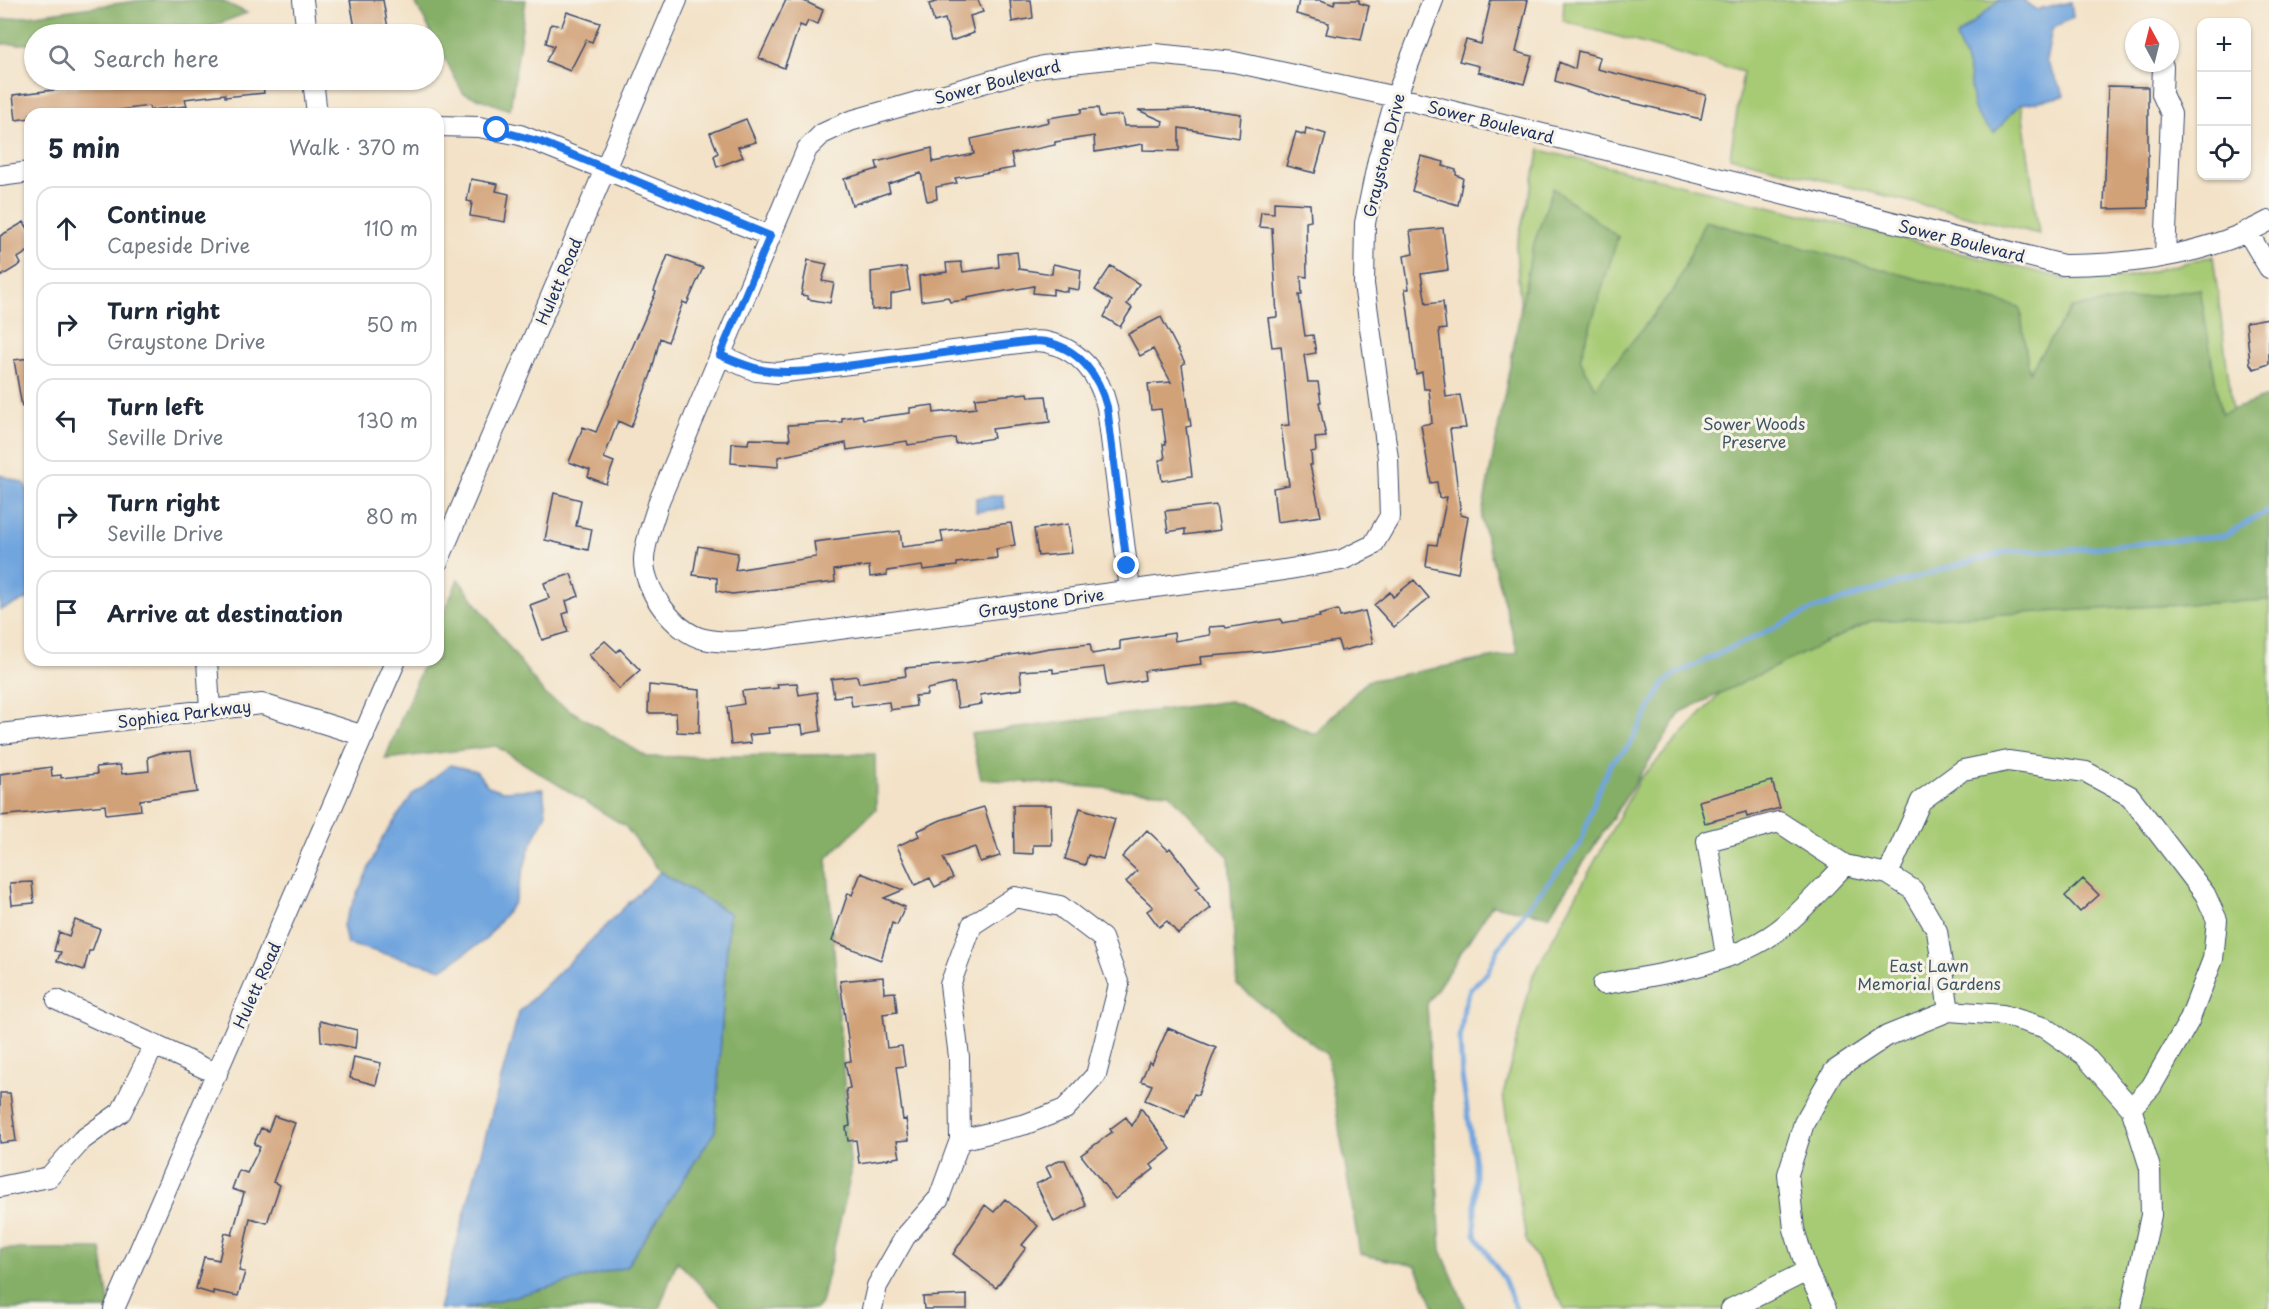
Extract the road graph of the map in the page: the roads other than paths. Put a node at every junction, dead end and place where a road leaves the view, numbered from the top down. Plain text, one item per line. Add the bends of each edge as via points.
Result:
1 (303, 0) edge
2 (677, 0) edge
3 (1433, 0) edge
4 (306, 24) edge
5 (2163, 72) edge
6 (314, 90) edge
7 (1396, 97) junction
8 (316, 108) edge
9 (444, 126) edge
10 (606, 168) junction
11 (24, 173) edge
12 (0, 176) edge
13 (2269, 221) edge
14 (2247, 231) junction
15 (770, 236) junction
16 (2165, 255) junction
17 (2269, 268) edge
18 (720, 355) junction
19 (444, 548) edge
20 (1130, 590) junction
21 (207, 666) edge
22 (393, 666) edge
23 (210, 710) junction
24 (0, 734) edge
25 (364, 736) junction
26 (1845, 865) junction
27 (1888, 874) junction
28 (1726, 955) junction
29 (1603, 984) dead end
30 (57, 1000) dead end
31 (1949, 1011) junction
32 (154, 1045) junction
33 (217, 1074) junction
34 (2131, 1108) junction
35 (960, 1140) junction
36 (0, 1187) edge
37 (1807, 1271) junction
38 (114, 1309) edge
39 (872, 1309) edge
40 (1731, 1309) edge
41 (1826, 1309) edge
42 (2130, 1309) edge

1 - 4 street
2 - 10 street, Hulett Road
3 - 7 street, Graystone Drive
5 - 16 street via 2162,94 2171,114
6 - 8 street
7 - 15 street, Sower Boulevard via 1234,62 1155,54 1043,66 850,121 822,134 807,149
7 - 16 street, Sower Boulevard via 2063,265 2113,265
7 - 20 street, Graystone Drive via 1365,224 1364,284 1388,458 1390,516 1373,545 1342,560
9 - 10 street via 479,127 520,135
10 - 15 street
10 - 19 street, Hulett Road
11 - 12 street
13 - 14 street, Sower Boulevard
14 - 16 street, Sower Boulevard via 2214,244
14 - 17 street
15 - 18 street, Graystone Drive
18 - 20 street via 756,371 777,374 1018,343 1046,342 1081,358 1102,386 1107,407
18 - 20 street, Graystone Drive via 659,501 644,558 646,579 657,602 701,639 764,639
21 - 23 street
22 - 25 street, Hulett Road
23 - 24 street, Sophiea Parkway
23 - 25 street, Sophiea Parkway via 262,704
25 - 33 street, Hulett Road
26 - 27 street
26 - 28 street via 1785,925 1748,949
26 - 28 street via 1779,822 1707,841
27 - 31 street via 1913,890 1937,931
27 - 34 street via 1921,801 1963,770 2008,761 2086,772 2130,796 2205,894 2217,920 2213,959 2189,1021 2151,1086
28 - 29 street via 1670,973
30 - 32 street
31 - 34 street via 2003,1015 2046,1028 2084,1055
31 - 37 street via 1887,1036 1834,1071 1804,1123 1788,1174 1794,1229
32 - 33 street
32 - 36 street via 121,1112 82,1140 49,1177
33 - 38 street, Hulett Road
34 - 42 street via 2150,1168 2151,1215
35 - 35 street via 959,1057 950,985 972,924 1014,897 1060,906 1102,938 1119,984 1096,1075 1065,1109 1026,1124
35 - 39 street via 939,1198 905,1237 877,1286
37 - 40 street
37 - 41 street

